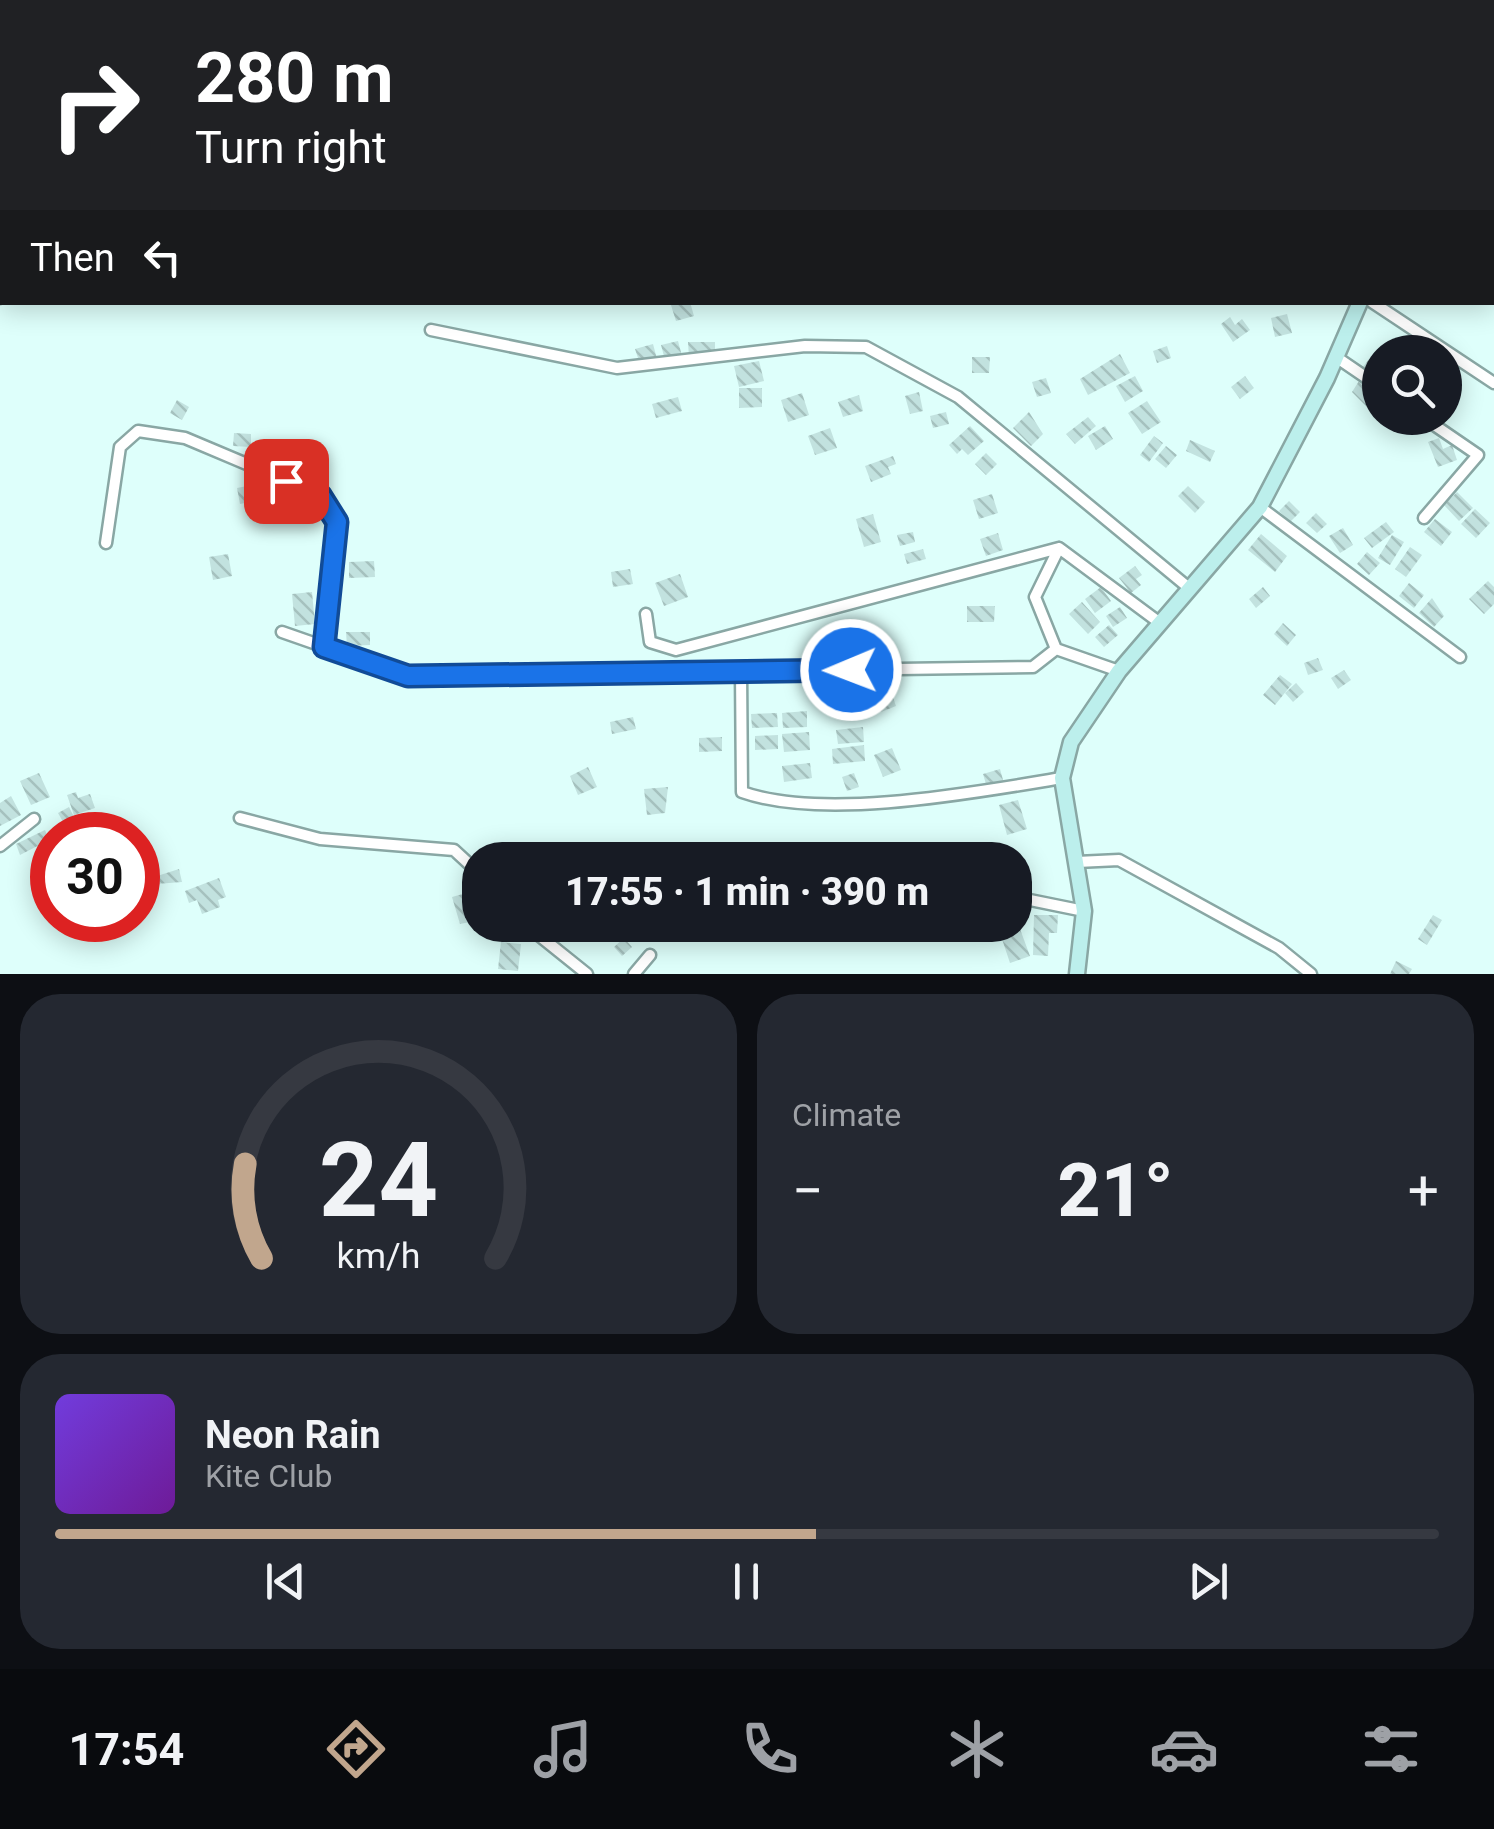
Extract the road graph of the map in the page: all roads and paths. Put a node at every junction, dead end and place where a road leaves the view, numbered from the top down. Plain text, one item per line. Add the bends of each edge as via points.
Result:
1 (1359, 305) edge
2 (1376, 305) edge
3 (431, 330) dead end
4 (1336, 357) junction
5 (1362, 375) edge
6 (1494, 384) edge
7 (1449, 435) edge
8 (1260, 507) junction
9 (1424, 518) dead end
10 (106, 543) dead end
11 (1059, 548) junction
12 (1189, 588) junction
13 (646, 614) dead end
14 (1160, 623) junction
15 (282, 632) dead end
16 (324, 647) junction
17 (1056, 650) junction
18 (1460, 658) dead end
19 (1120, 671) junction
20 (742, 672) junction
21 (1062, 778) junction
22 (240, 818) dead end
23 (30, 822) edge
24 (0, 846) edge
25 (462, 857) edge
26 (1077, 862) junction
27 (1032, 900) edge
28 (1084, 911) junction
29 (547, 942) edge
30 (650, 955) dead end
31 (586, 974) edge
32 (634, 974) edge
33 (1078, 974) edge
34 (1311, 974) edge

1 - 4 main road
2 - 6 street
3 - 12 street via 617,368 804,346 866,347 958,397
4 - 5 street
4 - 8 main road
7 - 9 street via 1478,455
8 - 12 main road
8 - 18 street
10 - 16 street via 120,447 138,431 186,438 320,495 337,522
11 - 13 street via 676,650 650,642
11 - 14 street
11 - 17 street via 1035,596
12 - 14 main road
14 - 19 main road
15 - 16 street
16 - 20 street via 408,676
17 - 19 street
17 - 20 street via 1034,667
19 - 21 main road via 1072,742
20 - 21 street via 742,792 764,800 946,797
21 - 26 main road
22 - 25 street via 320,839 454,850
23 - 24 street
26 - 28 main road
26 - 34 street via 1119,860 1279,948
27 - 28 street
28 - 33 main road
29 - 31 street
30 - 32 street

